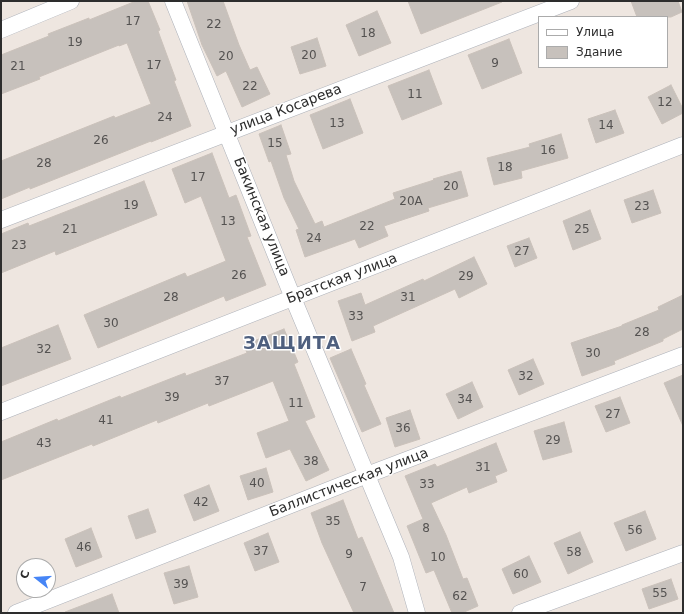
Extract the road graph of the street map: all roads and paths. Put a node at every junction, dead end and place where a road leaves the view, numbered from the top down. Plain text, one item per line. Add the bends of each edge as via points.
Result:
1 (71, 1) edge
2 (173, 1) edge
3 (571, 1) edge
4 (1, 30) edge
5 (226, 133) junction
6 (683, 145) edge
7 (1, 220) edge
8 (293, 298) junction
9 (683, 355) edge
10 (1, 412) edge
11 (367, 475) junction
12 (683, 552) edge
13 (16, 613) edge
14 (417, 613) edge
15 (520, 613) edge

1 - 4 street
2 - 5 street, Бакинская улица
3 - 5 street, улица Косарева
5 - 7 street, улица Косарева
5 - 8 street, Бакинская улица
6 - 8 street, Братская улица
8 - 10 street, Братская улица
8 - 11 street, Бакинская улица
9 - 11 street, Баллистическая улица
11 - 13 street, Баллистическая улица
11 - 14 street, Бакинская улица via 401,557
12 - 15 street

